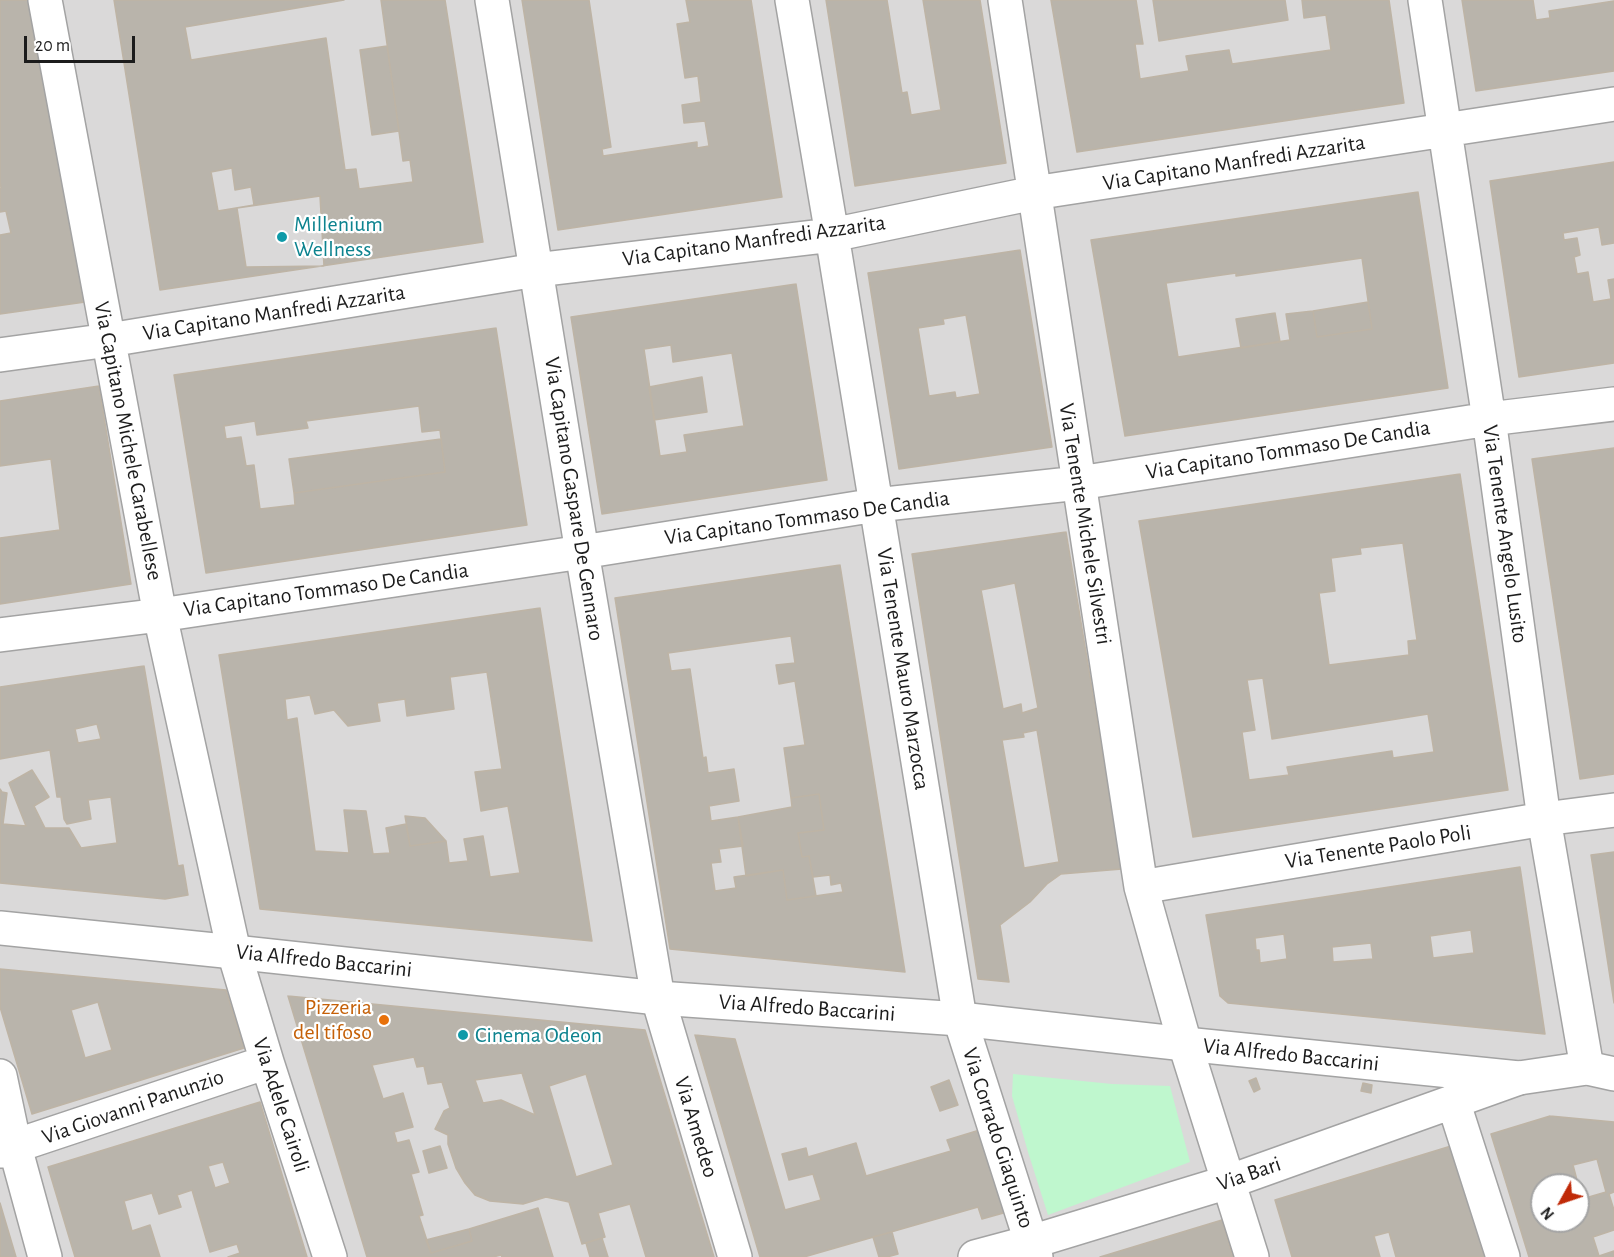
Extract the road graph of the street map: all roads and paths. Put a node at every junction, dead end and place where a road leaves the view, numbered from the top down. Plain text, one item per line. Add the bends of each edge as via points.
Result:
1 (45, 0) edge
2 (492, 0) edge
3 (792, 0) edge
4 (1005, 0) edge
5 (1425, 0) edge
6 (1614, 104) edge
7 (1444, 130) junction
8 (1034, 193) junction
9 (832, 235) junction
10 (536, 270) junction
11 (109, 340) junction
12 (0, 355) edge
13 (1614, 404) edge
14 (1489, 419) junction
15 (1079, 483) junction
16 (876, 505) junction
17 (582, 552) junction
18 (160, 615) junction
19 (0, 635) edge
20 (1614, 810) edge
21 (1544, 819) junction
22 (1141, 887) junction
23 (0, 928) edge
24 (234, 952) junction
25 (658, 998) junction
26 (960, 1018) junction
27 (1185, 1044) junction
28 (267, 1062) junction
29 (1600, 1071) edge
30 (0, 1076) edge
31 (1519, 1078) junction
32 (1453, 1101) junction
33 (8, 1149) edge
34 (1228, 1182) junction
35 (1033, 1250) edge
36 (45, 1257) edge
37 (330, 1257) edge
38 (735, 1257) edge
39 (975, 1257) edge
40 (1252, 1257) edge
41 (1503, 1257) edge

1 - 11 street, Via Capitano Michele Carabellese
2 - 10 street, Via Capitano Gaspare De Gennaro
3 - 9 street, Via Tenente Mauro Marzocca
4 - 8 street, Via Tenente Michele Silvestri
5 - 7 street, Via Tenente Angelo Lusito
6 - 7 street, Via Capitano Manfredi Azzarita
7 - 8 street, Via Capitano Manfredi Azzarita
7 - 14 street, Via Tenente Angelo Lusito
8 - 9 street, Via Capitano Manfredi Azzarita
8 - 15 street, Via Tenente Michele Silvestri
9 - 10 street, Via Capitano Manfredi Azzarita
9 - 16 street, Via Tenente Mauro Marzocca
10 - 11 street, Via Capitano Manfredi Azzarita
10 - 17 street, Via Capitano Gaspare De Gennaro
11 - 12 street, Via Capitano Manfredi Azzarita
11 - 18 street, Via Capitano Michele Carabellese
13 - 14 street, Via Capitano Tommaso De Candia
14 - 15 street, Via Capitano Tommaso De Candia
14 - 21 street, Via Tenente Angelo Lusito
15 - 16 street, Via Capitano Tommaso De Candia
15 - 22 street, Via Tenente Michele Silvestri
16 - 17 street, Via Capitano Tommaso De Candia
16 - 26 street, Via Tenente Mauro Marzocca
17 - 18 street, Via Capitano Tommaso De Candia
17 - 25 street, Via Capitano Gaspare De Gennaro
18 - 19 street, Via Capitano Tommaso De Candia
18 - 24 street, Via Capitano Michele Carabellese
20 - 21 street, Via Tenente Paolo Poli
21 - 22 street, Via Tenente Paolo Poli
21 - 29 street, Via Tenente Angelo Lusito
22 - 27 street, Via Tenente Michele Silvestri
23 - 24 street, Via Alfredo Baccarini
24 - 25 street, Via Alfredo Baccarini
24 - 28 street, Via Adele Cairoli
25 - 26 street, Via Alfredo Baccarini
25 - 38 street, Via Amedeo
26 - 27 street, Via Alfredo Baccarini
26 - 35 street, Via Corrado Giaquinto
27 - 31 street, Via Alfredo Baccarini
27 - 34 street, Via Tenente Michele Silvestri
28 - 33 street, Via Giovanni Panunzio
28 - 37 street, Via Adele Cairoli
29 - 31 street, Via Alfredo Baccarini
30 - 33 street
31 - 32 street, Via Bari
32 - 34 street, Via Bari
32 - 41 street
33 - 36 street
34 - 35 street, Via Bari
34 - 40 street, Via Tenente Michele Silvestri
35 - 39 street, Via Bari

